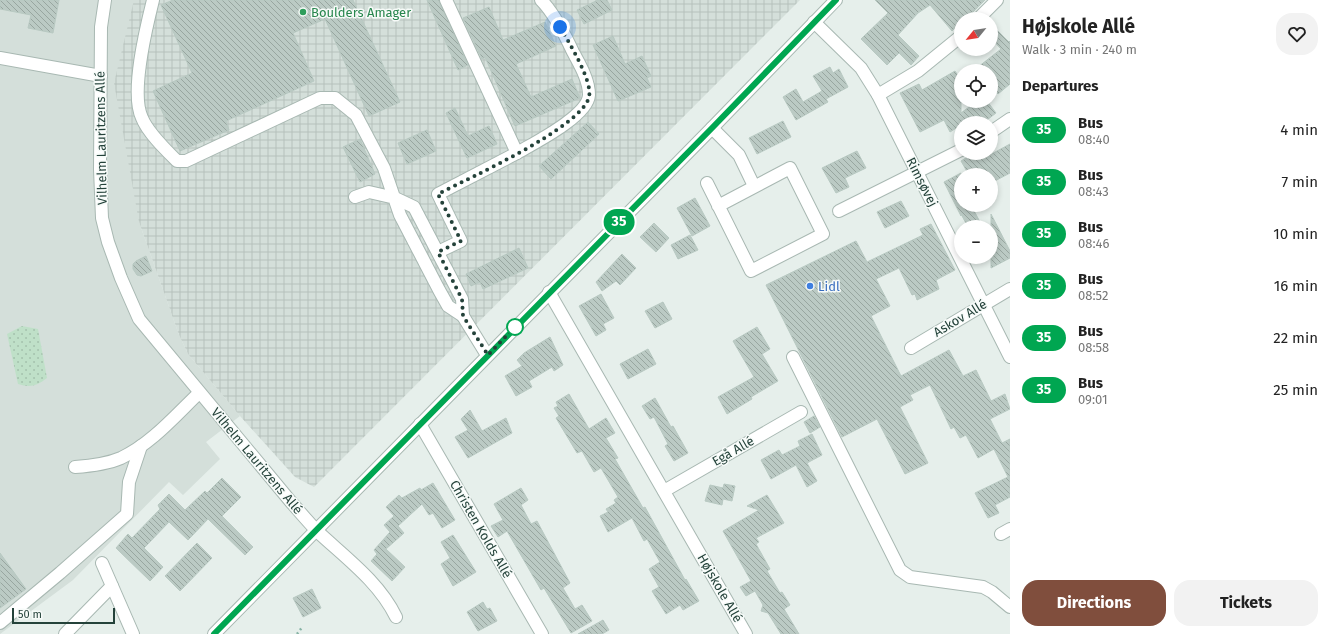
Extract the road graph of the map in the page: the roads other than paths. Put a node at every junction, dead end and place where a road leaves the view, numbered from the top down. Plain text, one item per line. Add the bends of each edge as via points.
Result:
1 (105, 0) edge
2 (153, 0) edge
3 (446, 0) edge
4 (541, 0) edge
5 (836, 0) edge
6 (996, 0) edge
7 (985, 12) edge
8 (814, 22) junction
9 (954, 42) edge
10 (0, 58) edge
11 (101, 76) junction
12 (878, 95) junction
13 (1010, 119) edge
14 (998, 127) edge
15 (712, 128) junction
16 (517, 153) junction
17 (954, 154) edge
18 (918, 173) junction
19 (707, 182) dead end
20 (754, 186) junction
21 (355, 197) dead end
22 (396, 198) junction
23 (718, 206) junction
24 (839, 211) dead end
25 (438, 252) junction
26 (1010, 289) edge
27 (549, 292) junction
28 (984, 304) junction
29 (463, 316) junction
30 (911, 348) dead end
31 (488, 355) junction
32 (793, 357) dead end
33 (1010, 357) edge
34 (199, 393) junction
35 (802, 412) dead end
36 (420, 424) junction
37 (141, 446) junction
38 (75, 467) dead end
39 (664, 491) junction
40 (316, 530) junction
41 (102, 563) dead end
42 (112, 586) junction
43 (1010, 607) edge
44 (396, 617) dead end
45 (0, 623) edge
46 (65, 634) edge
47 (133, 634) edge
48 (214, 634) edge
49 (542, 634) edge
50 (746, 634) edge

1 - 11 street, Vilhelm Lauritzens Allé via 101,27
2 - 22 street via 137,85 142,118 177,161 186,161 320,98 335,98 356,115 384,168
3 - 16 street
4 - 16 street via 568,40 586,76 589,96 581,111 562,127
5 - 8 street
6 - 7 street
8 - 12 street, Rimsøvej via 861,68
8 - 15 street
9 - 12 street via 918,71
10 - 11 street
11 - 34 street, Vilhelm Lauritzens Allé via 102,218 108,242 120,278 139,319
12 - 18 street, Rimsøvej
13 - 14 street
15 - 20 street via 739,155
15 - 27 street
16 - 25 street via 438,194 461,241
17 - 18 street
18 - 24 street
18 - 28 street, Rimsøvej
19 - 23 street
20 - 23 street
20 - 23 street via 790,168 823,234 750,271
21 - 22 street via 369,192
22 - 25 street via 414,207
22 - 29 street via 400,215 448,306
25 - 29 street via 462,299
26 - 28 street, Askov Allé
27 - 31 street
27 - 39 street, Højskole Allé
28 - 30 street, Askov Allé
28 - 33 street, Rimsøvej
29 - 31 street
31 - 36 street
32 - 43 street via 900,570 910,577 983,587
34 - 37 street
34 - 40 street, Vilhelm Lauritzens Allé
35 - 39 street, Egå Allé
36 - 40 street
36 - 49 street, Christen Kolds Allé
37 - 38 street via 120,459
37 - 45 street via 129,482 127,514
39 - 50 street, Højskole Allé
40 - 44 street, Vilhelm Lauritzens Allé via 377,587 389,601
40 - 48 street
41 - 42 street
42 - 46 street
42 - 47 street

